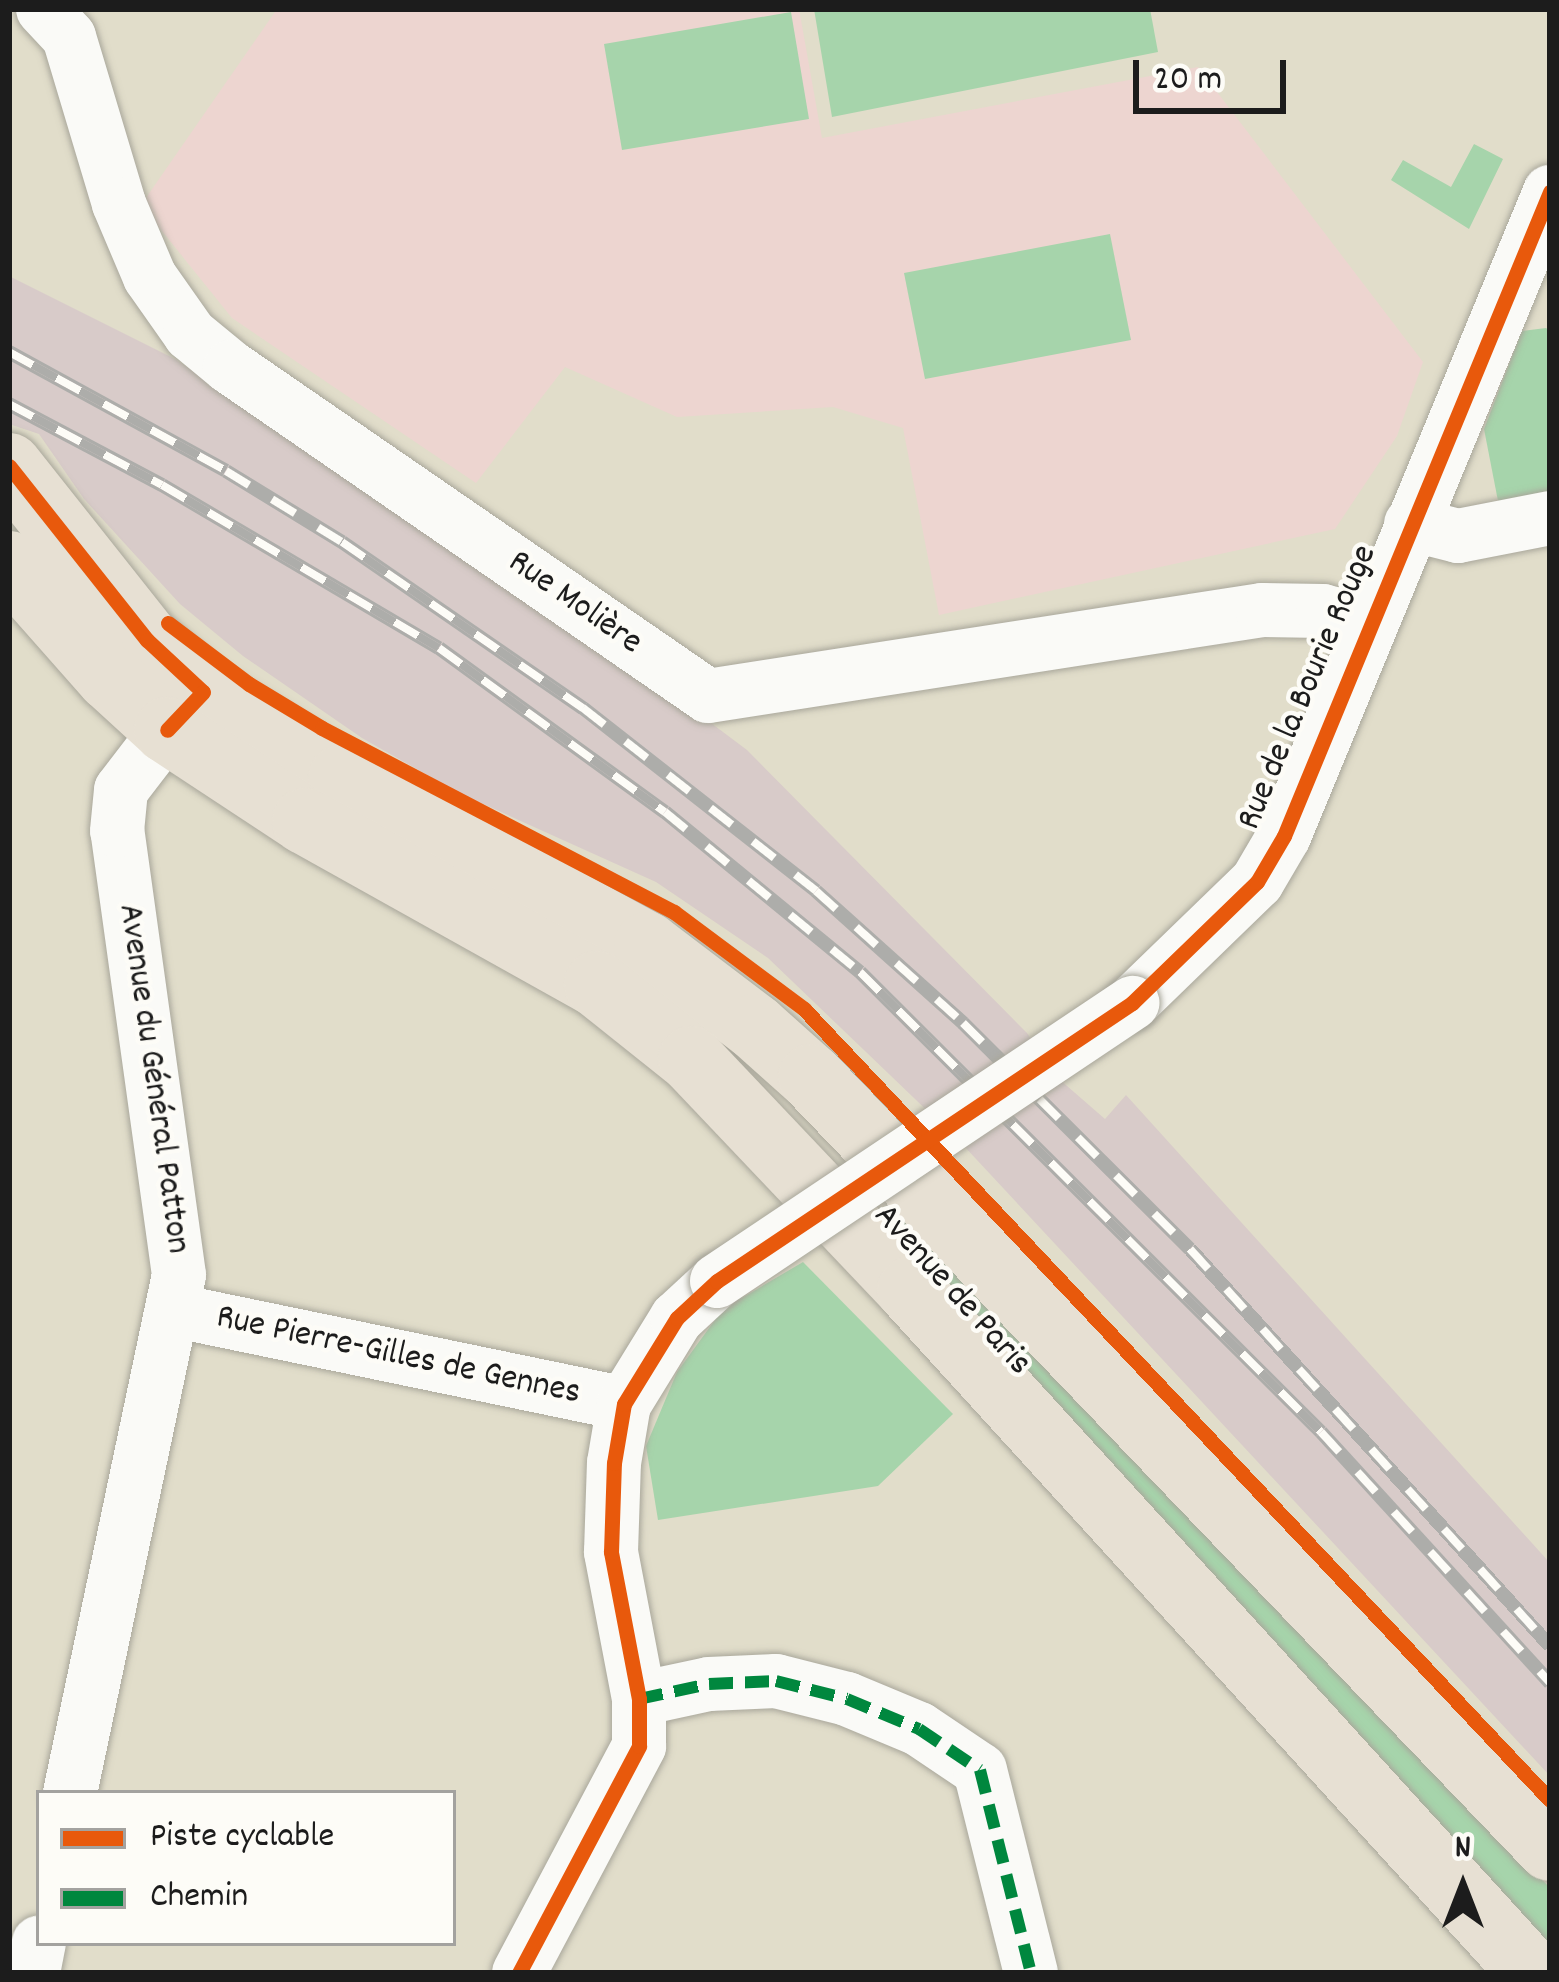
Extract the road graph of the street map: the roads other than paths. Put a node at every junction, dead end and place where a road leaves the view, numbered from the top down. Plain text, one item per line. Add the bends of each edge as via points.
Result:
1 (56, 23) edge
2 (1550, 192) edge
3 (9, 466) edge
4 (1550, 518) edge
5 (1411, 524) junction
6 (9, 564) edge
7 (1368, 622) junction
8 (185, 711) junction
9 (172, 1310) junction
10 (624, 1404) junction
11 (639, 1699) junction
12 (71, 1790) edge
13 (1550, 1848) edge
14 (519, 1973) edge
15 (1031, 1973) edge
16 (1532, 1973) edge

1 - 7 street, Rue Molière via 150,277 190,334 708,696 1262,610
2 - 5 street, Rue de la Bourie Rouge
3 - 8 main road, Avenue de Paris via 134,625
4 - 5 street via 1458,536
5 - 7 street, Rue de la Bourie Rouge
6 - 8 main road, Avenue de Paris via 110,678
7 - 10 street, Rue de la Bourie Rouge, bridge via 1284,836 1257,882 1132,1003 717,1281 677,1318
8 - 9 street, Avenue du Général Patton via 121,790 117,831 178,1245
8 - 13 main road, Avenue de Paris via 341,778 599,916 755,1027 960,1227
8 - 16 main road, Avenue de Paris via 250,788 648,1020 816,1189
9 - 10 street, Rue Pierre-Gilles de Gennes
9 - 12 street, Avenue du Général Patton
10 - 11 street, Rue de la Bourie Rouge via 611,1552
11 - 14 street, Rue de la Bourie Rouge via 639,1746
11 - 15 street via 776,1681 920,1730 980,1770

